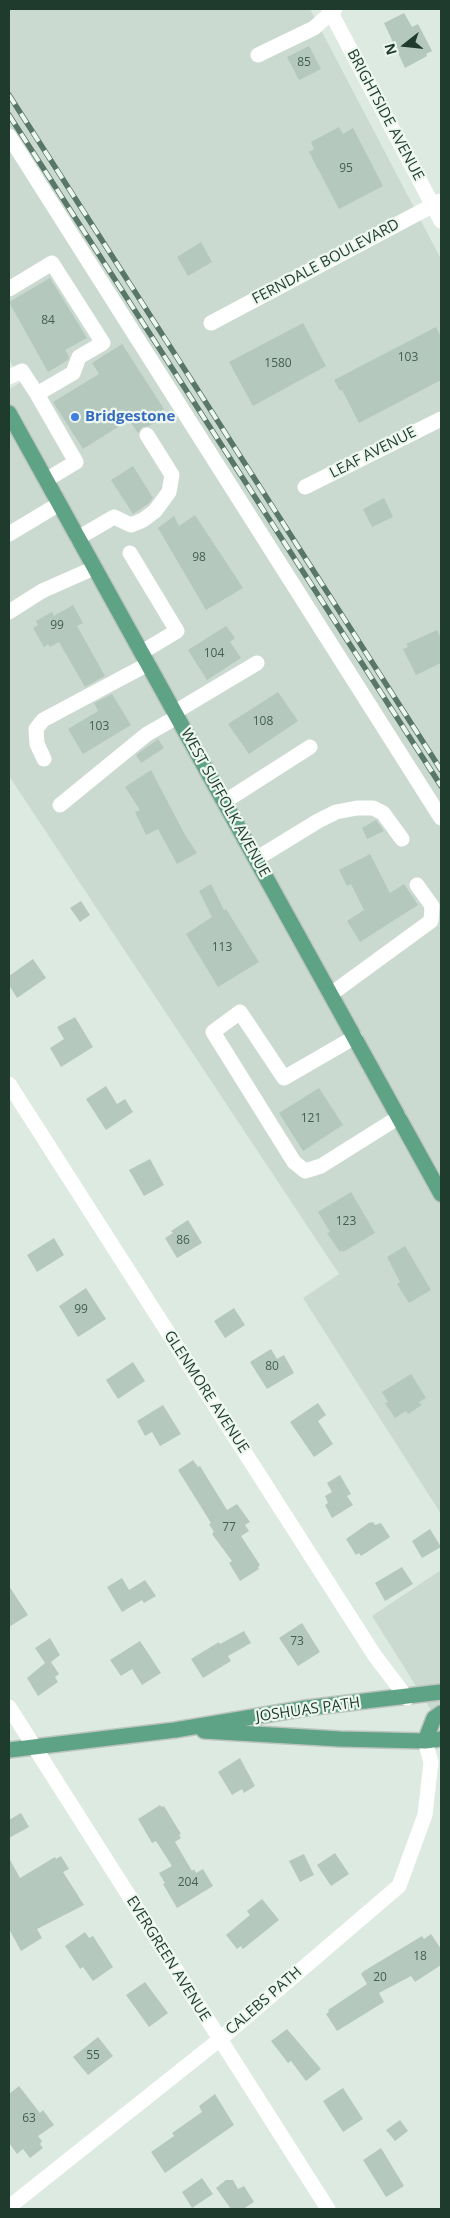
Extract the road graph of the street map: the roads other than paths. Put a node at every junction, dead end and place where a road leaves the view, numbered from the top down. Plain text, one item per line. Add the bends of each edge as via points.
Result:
1 (332, 10) edge
2 (258, 56) dead end
3 (9, 136) edge
4 (437, 203) edge
5 (441, 221) edge
6 (9, 289) edge
7 (211, 323) dead end
8 (9, 377) edge
9 (37, 394) junction
10 (9, 413) edge
11 (441, 419) edge
12 (147, 435) dead end
13 (46, 480) junction
14 (305, 487) dead end
15 (59, 504) junction
16 (9, 534) edge
17 (78, 538) junction
18 (130, 553) dead end
19 (94, 568) junction
20 (9, 612) edge
21 (145, 658) junction
22 (257, 663) dead end
23 (176, 714) junction
24 (310, 747) dead end
25 (44, 759) dead end
26 (224, 802) junction
27 (60, 805) dead end
28 (441, 818) edge
29 (402, 839) dead end
30 (256, 859) junction
31 (418, 885) dead end
32 (331, 994) junction
33 (355, 1037) junction
34 (9, 1084) edge
35 (399, 1117) junction
36 (441, 1194) edge
37 (441, 1692) edge
38 (407, 1698) junction
39 (9, 1708) edge
40 (441, 1713) edge
41 (175, 1730) junction
42 (441, 1738) edge
43 (425, 1741) junction
44 (34, 1747) junction
45 (9, 1750) edge
46 (219, 2040) junction
47 (9, 2206) edge
48 (328, 2209) edge

1 - 2 street via 314,28
1 - 4 street, BRIGHTSIDE AVENUE
3 - 28 street
4 - 5 street, BRIGHTSIDE AVENUE
4 - 7 street, FERNDALE BOULEVARD
6 - 9 street via 52,263 103,343 79,357 73,373
8 - 9 street via 22,371
9 - 13 street via 76,462
10 - 13 main road, WEST SUFFOLK AVENUE
11 - 14 street, LEAF AVENUE
12 - 17 street via 172,475 169,492 155,511 143,520 132,525 114,517
13 - 15 main road, WEST SUFFOLK AVENUE
15 - 16 street
15 - 17 main road, WEST SUFFOLK AVENUE
17 - 19 main road, WEST SUFFOLK AVENUE
18 - 21 street via 177,632
19 - 20 street via 42,592
19 - 21 main road, WEST SUFFOLK AVENUE
21 - 23 main road, WEST SUFFOLK AVENUE
21 - 25 street via 43,720 36,729 37,744
22 - 23 street
23 - 26 main road, WEST SUFFOLK AVENUE
23 - 27 street
24 - 26 street
26 - 30 main road, WEST SUFFOLK AVENUE
29 - 30 street via 383,813 373,808 358,808 336,812 318,821
30 - 32 main road, WEST SUFFOLK AVENUE
31 - 32 street via 432,906 431,920
32 - 33 main road, WEST SUFFOLK AVENUE
33 - 35 main road, WEST SUFFOLK AVENUE
33 - 35 street via 284,1078 240,1012 214,1032 294,1162 305,1171 321,1166
34 - 38 street, GLENMORE AVENUE via 375,1656
35 - 36 main road, WEST SUFFOLK AVENUE
37 - 38 main road, JOSHUAS PATH
38 - 41 main road, JOSHUAS PATH via 306,1708
39 - 44 street, EVERGREEN AVENUE
40 - 43 main road via 434,1718
41 - 43 main road, JOSHUAS PATH
41 - 44 main road, JOSHUAS PATH
42 - 43 main road, JOSHUAS PATH
43 - 46 street, CALEBS PATH via 431,1762 426,1815 399,1886
44 - 45 main road, JOSHUAS PATH
44 - 46 street, EVERGREEN AVENUE
46 - 47 street, CALEBS PATH
46 - 48 street, EVERGREEN AVENUE

